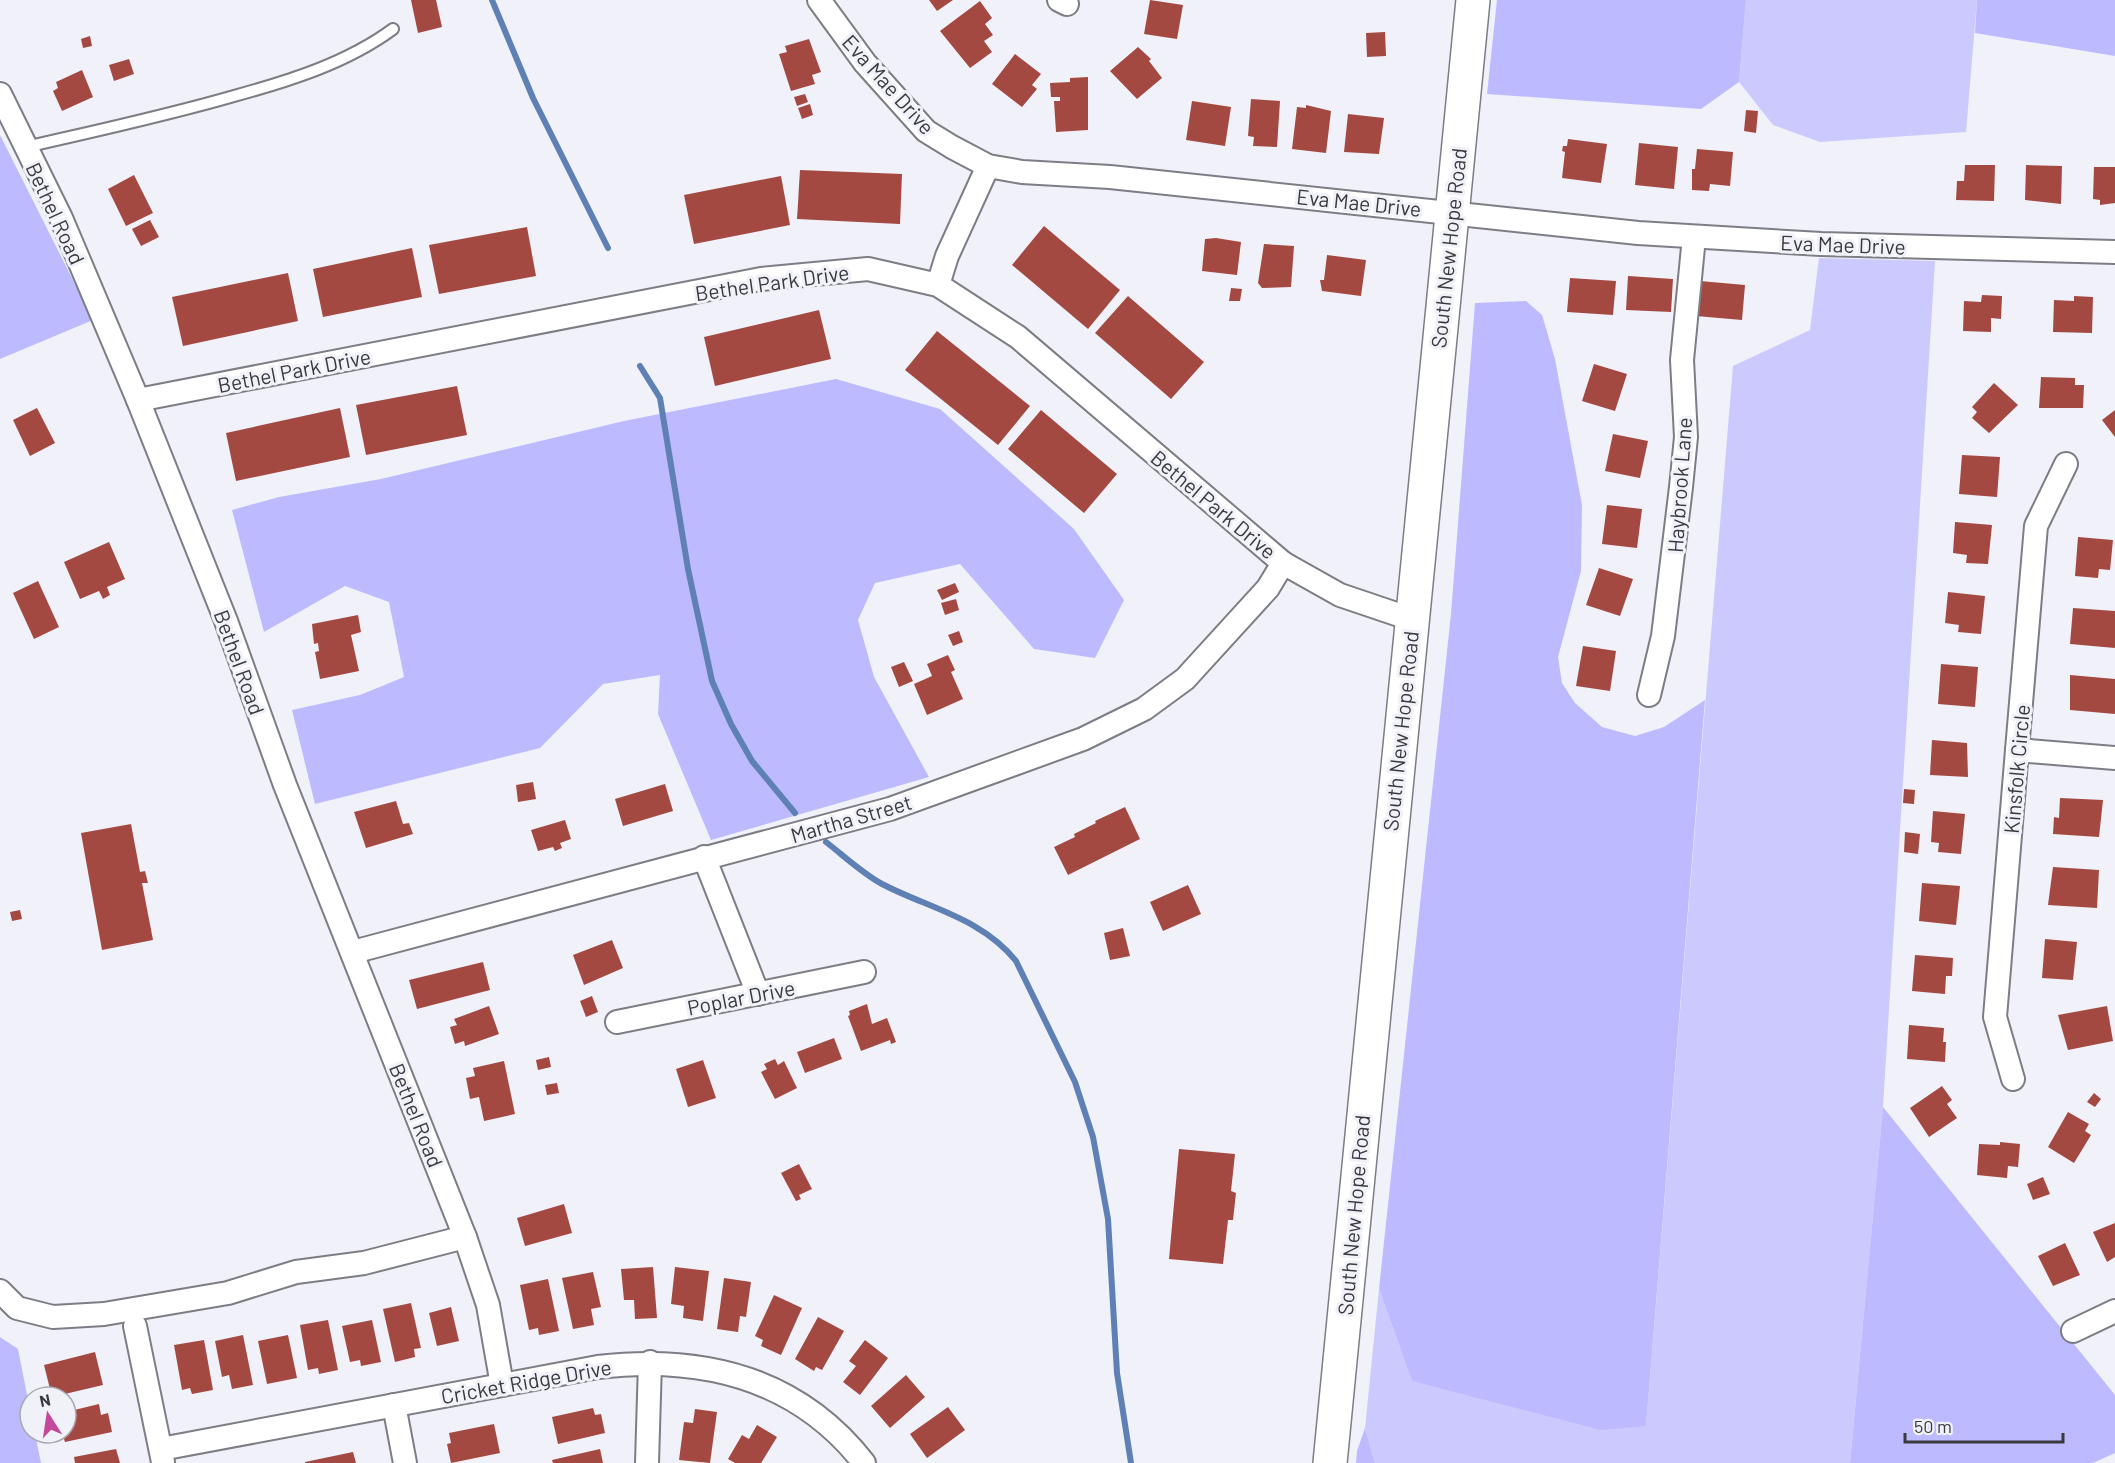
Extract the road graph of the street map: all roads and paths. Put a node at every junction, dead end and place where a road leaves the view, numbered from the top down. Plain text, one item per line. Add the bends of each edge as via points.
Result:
1 (819, 0) edge
2 (1473, 0) edge
3 (393, 29) dead end
4 (0, 94) edge
5 (26, 147) junction
6 (988, 166) junction
7 (1451, 212) junction
8 (1694, 237) junction
9 (2115, 252) edge
10 (938, 285) junction
11 (138, 400) junction
12 (2066, 464) dead end
13 (1283, 563) junction
14 (1411, 620) junction
15 (1649, 695) dead end
16 (2017, 750) junction
17 (2115, 758) edge
18 (704, 857) junction
19 (353, 952) junction
20 (864, 972) dead end
21 (758, 994) junction
22 (617, 1022) dead end
23 (2013, 1079) dead end
24 (465, 1237) junction
25 (0, 1291) edge
26 (2115, 1311) edge
27 (135, 1326) dead end
28 (2073, 1331) dead end
29 (650, 1362) junction
30 (502, 1385) junction
31 (394, 1405) junction
32 (162, 1456) edge
33 (405, 1463) edge
34 (647, 1463) edge
35 (864, 1463) edge
36 (1330, 1463) edge

1 - 6 street, Eva Mae Drive via 865,63 926,131
2 - 7 main road, South New Hope Road
3 - 5 lane via 371,46 268,87 176,113
4 - 5 street, Bethel Road
5 - 11 street, Bethel Road via 61,218
6 - 7 street, Eva Mae Drive
6 - 10 street
7 - 8 street, Eva Mae Drive
7 - 14 main road, South New Hope Road
8 - 9 street, Eva Mae Drive via 1833,245
8 - 15 street, Haybrook Lane via 1682,360 1686,437 1682,487 1663,636
10 - 11 street, Bethel Park Drive via 868,269 761,279
10 - 13 street, Bethel Park Drive via 1018,338
11 - 19 street, Bethel Road
12 - 16 street, Kinsfolk Circle via 2036,526
13 - 14 street, Bethel Park Drive via 1340,596
13 - 18 street, Martha Street via 1268,588 1207,658 1144,709 1083,739 890,809
14 - 36 main road, South New Hope Road
16 - 17 street
16 - 23 street, Kinsfolk Circle via 1995,1017
18 - 19 street, Martha Street
18 - 21 street
19 - 24 street, Bethel Road
20 - 21 street, Poplar Drive
21 - 22 street, Poplar Drive
24 - 25 street via 364,1263 296,1272 228,1293 104,1314 53,1317 18,1308
24 - 30 street, Bethel Road via 488,1305
26 - 28 street
27 - 32 street
29 - 30 street, Cricket Ridge Drive via 598,1367
29 - 34 street
29 - 35 street, Cricket Ridge Drive via 725,1371 779,1392 823,1421
30 - 31 street, Cricket Ridge Drive
31 - 32 street, Cricket Ridge Drive
31 - 33 street

